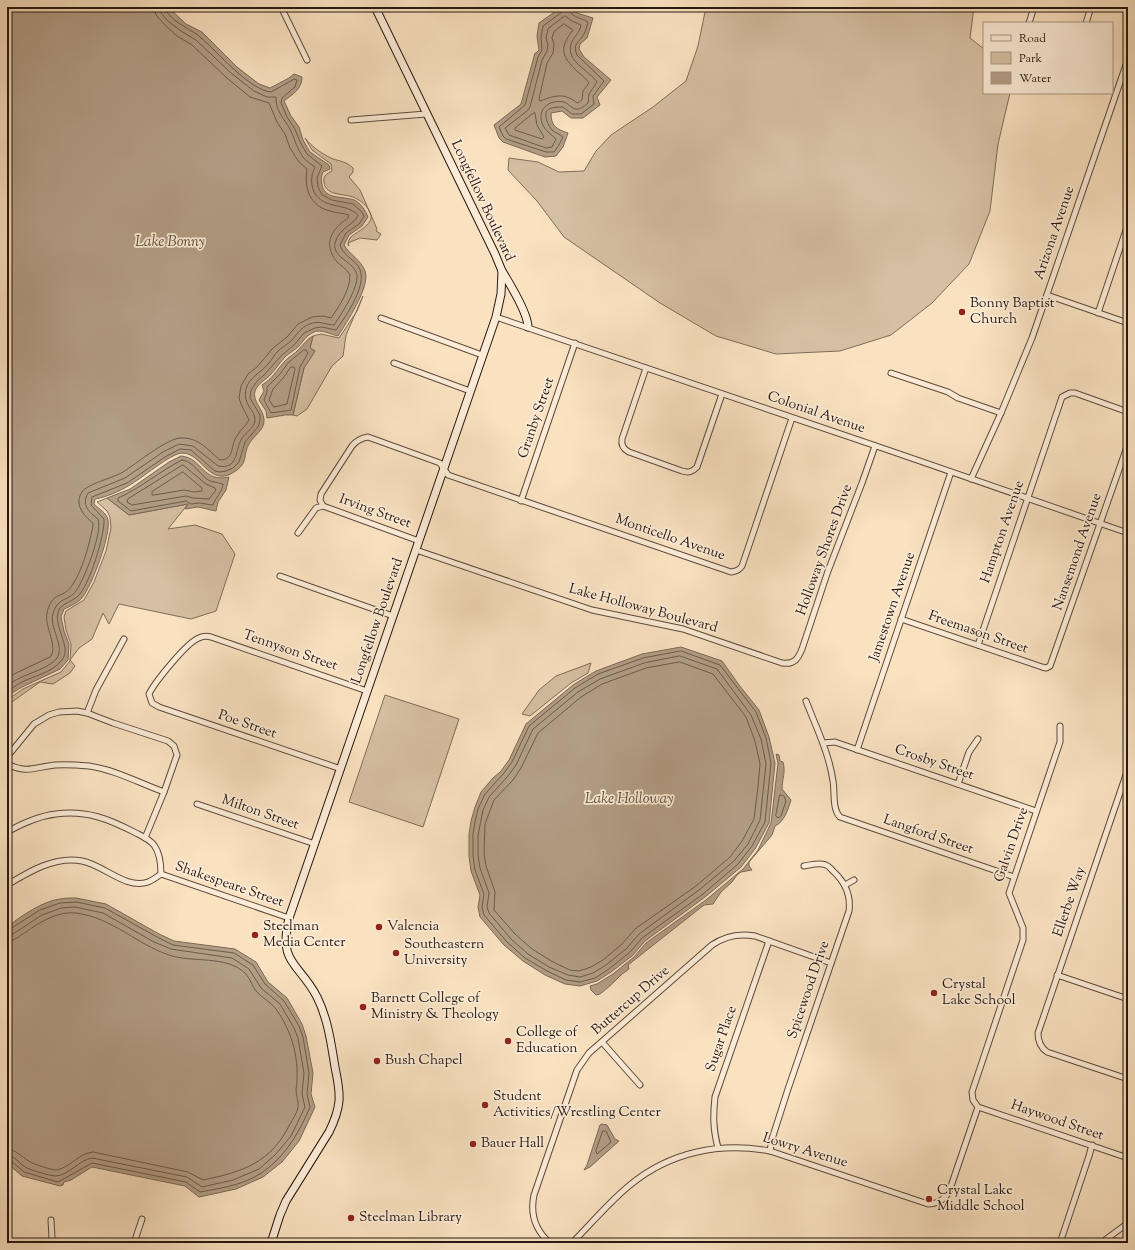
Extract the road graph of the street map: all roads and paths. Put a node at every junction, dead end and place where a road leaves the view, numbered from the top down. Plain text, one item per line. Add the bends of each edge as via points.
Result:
1 (281, 7) edge
2 (375, 7) edge
3 (1034, 7) edge
4 (1091, 7) edge
5 (1029, 22) edge
6 (1086, 22) edge
7 (1128, 59) edge
8 (307, 60) dead end
9 (426, 114) junction
10 (351, 120) dead end
11 (1128, 224) edge
12 (502, 271) junction
13 (1047, 295) junction
14 (1098, 313) junction
15 (496, 317) junction
16 (381, 318) dead end
17 (1128, 323) edge
18 (528, 327) junction
19 (575, 343) junction
20 (482, 355) junction
21 (394, 363) dead end
22 (646, 368) junction
23 (891, 373) dead end
24 (470, 391) junction
25 (722, 394) junction
26 (1128, 412) edge
27 (1001, 413) junction
28 (792, 418) junction
29 (1128, 444) edge
30 (875, 446) junction
31 (444, 469) junction
32 (951, 472) junction
33 (971, 478) junction
34 (1028, 498) junction
35 (522, 501) junction
36 (323, 506) junction
37 (1101, 524) junction
38 (298, 533) dead end
39 (1128, 533) edge
40 (419, 540) junction
41 (416, 550) junction
42 (280, 576) dead end
43 (393, 616) junction
44 (901, 619) junction
45 (124, 639) dead end
46 (978, 645) junction
47 (796, 662) joint
48 (1048, 667) joint
49 (367, 691) junction
50 (149, 698) joint
51 (806, 701) dead end
52 (87, 713) junction
53 (1060, 726) dead end
54 (978, 739) dead end
55 (823, 744) junction
56 (856, 750) junction
57 (7, 756) edge
58 (7, 764) edge
59 (341, 769) junction
60 (1128, 769) edge
61 (958, 784) junction
62 (1122, 788) junction
63 (1128, 790) edge
64 (164, 792) junction
65 (197, 804) dead end
66 (1036, 811) junction
67 (7, 832) edge
68 (145, 838) junction
69 (315, 844) junction
70 (804, 866) dead end
71 (161, 874) junction
72 (1014, 877) junction
73 (854, 880) dead end
74 (7, 885) edge
75 (845, 885) junction
76 (289, 918) junction
77 (769, 941) junction
78 (831, 963) junction
79 (1057, 975) junction
80 (1128, 999) edge
81 (602, 1042) junction
82 (1128, 1079) edge
83 (640, 1085) dead end
84 (978, 1107) junction
85 (1092, 1146) junction
86 (718, 1148) junction
87 (770, 1151) junction
88 (1128, 1158) edge
89 (142, 1219) dead end
90 (51, 1220) dead end
91 (1128, 1223) edge
92 (50, 1243) edge
93 (134, 1243) edge
94 (270, 1243) edge
95 (550, 1243) edge
96 (572, 1243) edge
97 (1060, 1243) edge
98 (1101, 1243) edge

1 - 8 street
2 - 9 street, Longfellow Boulevard
3 - 5 street
4 - 6 street
7 - 13 street, Arizona Avenue
9 - 10 street
9 - 12 street, Longfellow Boulevard
11 - 14 street
12 - 15 street, Longfellow Boulevard
12 - 18 street via 528,321
13 - 14 street
13 - 27 street, Arizona Avenue
14 - 17 street
15 - 18 street, Colonial Avenue
15 - 20 street, Longfellow Boulevard
16 - 20 street
18 - 19 street, Colonial Avenue
19 - 22 street, Colonial Avenue
19 - 35 street, Granby Street
20 - 24 street, Longfellow Boulevard
21 - 24 street
22 - 25 street, Colonial Avenue
22 - 25 street via 621,443 629,452 687,473 697,467
23 - 27 street
24 - 31 street, Longfellow Boulevard
25 - 28 street, Colonial Avenue
26 - 34 street, Hampton Avenue via 1075,393 1062,397
27 - 33 street, Arizona Avenue
28 - 30 street, Colonial Avenue
28 - 35 street, Monticello Avenue via 739,570 731,572
29 - 37 street, Nansemond Avenue
30 - 32 street, Colonial Avenue
30 - 47 street, Holloway Shores Drive
31 - 35 street, Monticello Avenue via 448,475
31 - 36 street, Monticello Avenue via 440,464 368,437 363,438 354,443 321,494
31 - 40 street, Longfellow Boulevard
32 - 33 street, Colonial Avenue
32 - 44 street, Jamestown Avenue
33 - 34 street, Colonial Avenue
34 - 37 street, Colonial Avenue
34 - 46 street, Hampton Avenue
36 - 38 street via 316,508
36 - 40 street, Irving Street
37 - 39 street, Colonial Avenue
37 - 48 street, Nansemond Avenue via 1052,663
40 - 41 street, Longfellow Boulevard
41 - 43 street, Longfellow Boulevard
41 - 47 street, Lake Holloway Boulevard via 593,610 683,629 782,663
42 - 43 street
43 - 49 street, Longfellow Boulevard
44 - 46 street, Freemason Street
44 - 56 street, Jamestown Avenue
45 - 52 street via 96,690
46 - 48 street, Freemason Street
49 - 50 street, Tennyson Street via 205,636 194,640 181,653 151,690
49 - 59 street, Longfellow Boulevard
50 - 59 street, Poe Street via 152,703 159,706
51 - 55 street
52 - 57 street via 68,711 49,715 34,724
52 - 64 street via 168,741 174,746 177,755
53 - 66 street, Galvin Drive via 1060,742
54 - 61 street via 969,752
55 - 56 street, Crosby Street via 835,742
55 - 72 street, Langford Street via 835,791 836,814 844,819
56 - 61 street, Crosby Street
58 - 64 street via 27,770 55,765 88,766 124,775
59 - 69 street, Longfellow Boulevard
60 - 62 street, Ellerbe Way
61 - 66 street, Crosby Street
62 - 63 street
62 - 79 street, Ellerbe Way
64 - 68 street
65 - 69 street, Milton Street
66 - 72 street, Galvin Drive
67 - 68 street, Shakespeare Street via 44,816 77,813 106,819
68 - 71 street, Shakespeare Street via 157,850
69 - 76 street, Longfellow Boulevard
70 - 75 street, Spicewood Drive via 819,863 827,865
71 - 74 street, Shakespeare Street via 147,882 134,884 91,863 61,860 43,865
71 - 76 street, Shakespeare Street
72 - 84 street, Galvin Drive via 1009,893 1023,928 1023,940 972,1092 973,1100
73 - 75 street
75 - 78 street, Spicewood Drive via 849,911
76 - 94 street, Longfellow Boulevard via 285,944 287,952 312,987 323,1009 339,1099 334,1122 286,1201
77 - 78 street, Buttercup Drive
77 - 81 street, Buttercup Drive via 746,935 718,940
77 - 86 street, Sugar Place via 715,1097 713,1119
78 - 87 street, Spicewood Drive
79 - 80 street
79 - 82 street, Ellerbe Way via 1038,1033 1042,1048 1047,1052
81 - 83 street
81 - 95 street, Buttercup Drive via 589,1053 577,1070 534,1195 533,1214 536,1225
84 - 85 street, Haywood Street
84 - 87 street, Lowry Avenue via 949,1192 945,1198 933,1204
85 - 88 street, Haywood Street
85 - 97 street
86 - 87 street, Lowry Avenue
86 - 96 street, Lowry Avenue via 686,1154 655,1168 630,1185
89 - 93 street
90 - 92 street
91 - 98 street

